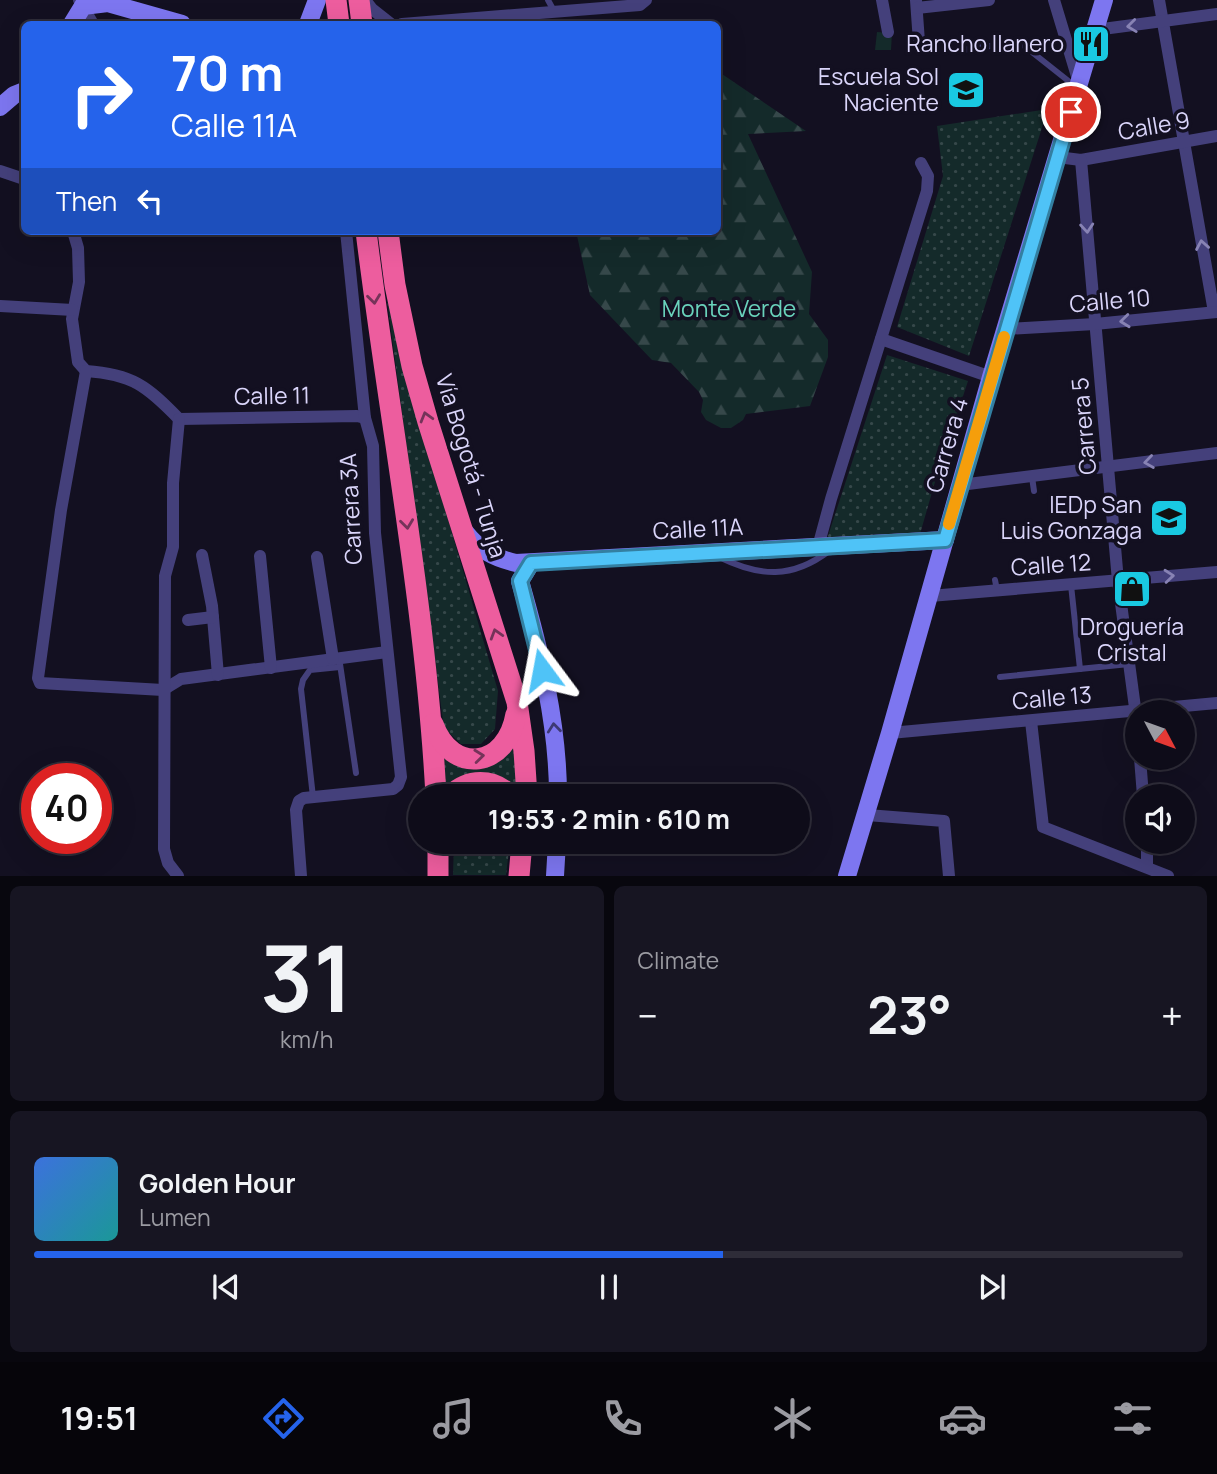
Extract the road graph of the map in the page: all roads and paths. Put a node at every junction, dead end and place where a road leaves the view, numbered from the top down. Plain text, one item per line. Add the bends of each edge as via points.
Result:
1 (317, 0) edge
2 (336, 0) edge
3 (359, 0) edge
4 (365, 0) edge
5 (548, 0) edge
6 (646, 0) edge
7 (882, 0) edge
8 (989, 0) edge
9 (1054, 0) edge
10 (1104, 0) edge
11 (1159, 0) edge
12 (81, 3) edge
13 (946, 3) edge
14 (917, 4) edge
15 (555, 13) junction
16 (1217, 14) edge
17 (73, 21) edge
18 (91, 21) edge
19 (171, 21) edge
20 (309, 21) edge
21 (340, 21) edge
22 (362, 21) edge
23 (387, 21) edge
24 (498, 21) edge
25 (1162, 23) junction
26 (1095, 30) junction
27 (888, 32) dead end
28 (919, 42) dead end
29 (962, 50) dead end
30 (1078, 86) junction
31 (21, 92) edge
32 (0, 107) edge
33 (1217, 136) edge
34 (1183, 143) junction
35 (1057, 157) junction
36 (1081, 160) junction
37 (921, 163) dead end
38 (0, 171) edge
39 (21, 177) edge
40 (74, 235) edge
41 (345, 235) edge
42 (366, 235) edge
43 (389, 235) edge
44 (0, 306) edge
45 (73, 310) junction
46 (1216, 312) edge
47 (1095, 324) junction
48 (1006, 329) junction
49 (881, 339) junction
50 (86, 371) junction
51 (991, 377) junction
52 (365, 418) junction
53 (179, 419) junction
54 (1217, 453) edge
55 (1109, 468) junction
56 (1032, 477) junction
57 (960, 485) junction
58 (1034, 491) dead end
59 (465, 533) junction
60 (945, 540) junction
61 (827, 546) junction
62 (202, 555) dead end
63 (260, 556) dead end
64 (317, 558) dead end
65 (531, 563) junction
66 (1217, 572) edge
67 (1118, 581) junction
68 (1071, 585) junction
69 (930, 596) junction
70 (213, 617) junction
71 (188, 620) dead end
72 (387, 652) junction
73 (337, 662) junction
74 (1129, 664) junction
75 (271, 667) junction
76 (1080, 669) junction
77 (218, 675) junction
78 (1000, 677) dead end
79 (163, 690) junction
80 (1134, 700) edge
81 (517, 702) junction
82 (1217, 703) edge
83 (1195, 705) edge
84 (1125, 713) edge
85 (431, 719) junction
86 (1031, 721) junction
87 (890, 733) junction
88 (356, 773) dead end
89 (435, 784) edge
90 (469, 784) edge
91 (490, 784) edge
92 (526, 784) edge
93 (557, 784) edge
94 (313, 797) junction
95 (867, 815) junction
96 (438, 854) edge
97 (521, 854) edge
98 (556, 854) edge
99 (1147, 854) edge
100 (1147, 867) junction
101 (178, 876) edge
102 (301, 876) edge
103 (438, 876) edge
104 (519, 876) edge
105 (555, 876) edge
106 (847, 876) edge
107 (949, 876) edge
108 (1168, 876) edge

1 - 20 street
2 - 21 highway
3 - 22 highway
4 - 23 street
5 - 15 lane
6 - 15 street via 640,5
7 - 27 street
8 - 13 street
9 - 30 street
10 - 26 street, Carrera 4
11 - 25 street
12 - 17 street
12 - 18 street
12 - 19 street via 108,3
13 - 14 street
14 - 28 street
15 - 24 street
16 - 25 street
25 -> 26 street
25 - 34 street
26 - 30 street, Carrera 4
29 - 30 lane via 1023,45
30 - 35 street, Carrera 4
31 - 32 street
33 - 34 street, Calle 9
34 - 36 street, Calle 9
46 -> 34 street
35 - 36 street, Calle 9
35 - 48 street, Carrera 4
36 -> 47 street, Carrera 5
37 - 49 street via 928,176 927,191 916,210
38 - 39 street
40 - 45 street via 79,282
41 - 52 street, Carrera 3A
42 -> 85 highway
59 -> 43 highway, Vía Bogotá - Tunja via 412,366
44 - 45 street
45 - 50 street via 78,362
46 -> 47 street, Calle 10
47 - 48 street, Calle 10
47 - 55 street, Carrera 5
48 - 51 street, Carrera 4
49 - 51 street
49 - 61 street via 831,499
50 - 53 street via 125,376 141,384
50 - 79 street via 38,677 44,685
51 - 57 street, Carrera 4
52 - 53 street, Calle 11
52 - 72 street, Carrera 3A via 373,446 374,524
53 - 79 street via 173,547 165,576
54 -> 55 street
55 - 56 street
55 - 67 street, Carrera 5
56 - 57 street
56 - 58 lane
57 - 60 street, Carrera 4
59 - 65 street, Calle 11A via 494,557
81 -> 59 highway, Vía Bogotá - Tunja
60 - 61 street, Calle 11A
60 - 69 street, Carrera 4
61 - 65 street, Calle 11A via 707,559
62 - 70 street
63 - 75 street
64 - 73 street
93 -> 65 street via 553,718 520,581
67 -> 66 street, Calle 12
67 - 68 street, Calle 12
67 - 74 street, Carrera 5
68 - 69 street, Calle 12 via 996,585
68 - 76 lane
69 - 87 street, Carrera 4
70 - 71 street
70 - 77 street
72 - 73 street
72 - 94 street, Carrera 3A via 401,777 398,785
73 - 75 street
73 - 88 lane
73 - 94 lane via 310,670 301,690
74 - 76 lane
74 - 80 street, Carrera 5
75 - 77 street
76 - 78 lane
77 - 79 street via 181,679
79 - 101 street via 164,849
85 -> 81 highway via 445,747 474,759 502,748 511,735
81 - 92 highway, Vía Bogotá - Tunja
82 - 83 street, Calle 13
84 - 86 street, Calle 13
85 - 89 highway
86 - 87 street, Calle 13
86 - 100 street via 1043,827
87 - 95 street, Carrera 4
90 - 91 highway
94 - 102 street via 299,801 296,810
95 - 106 street, Carrera 4
95 - 107 street via 944,821
96 - 103 highway
97 - 104 highway
98 - 105 street
99 - 100 street
100 - 108 street

